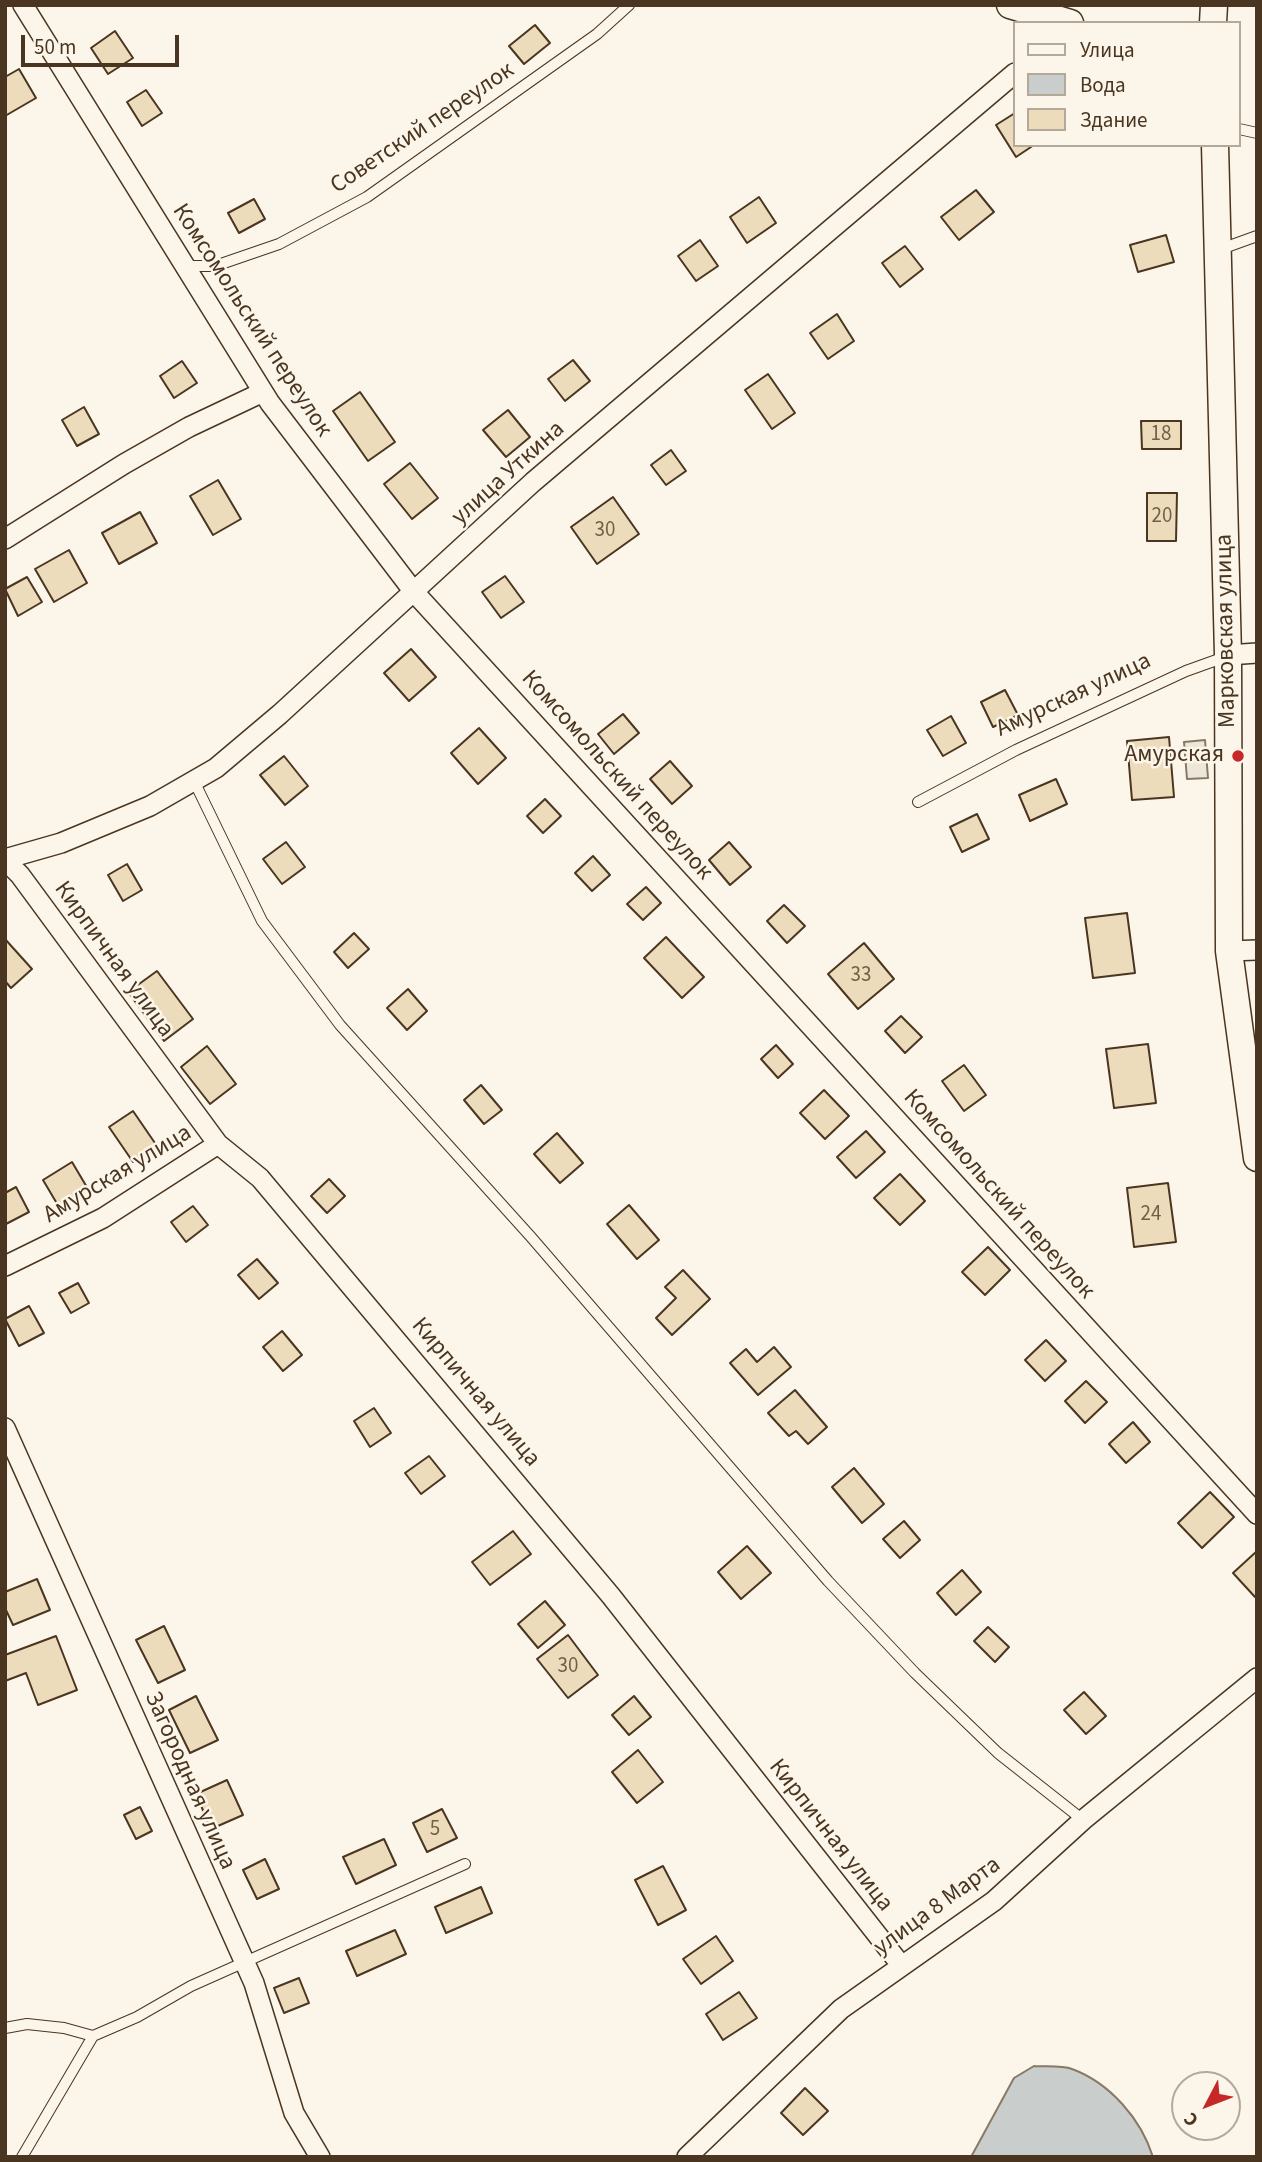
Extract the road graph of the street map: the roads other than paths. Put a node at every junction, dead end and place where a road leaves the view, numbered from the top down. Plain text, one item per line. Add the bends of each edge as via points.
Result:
1 (23, 5) edge
2 (629, 5) edge
3 (1010, 5) edge
4 (1058, 21) edge
5 (1014, 75) edge
6 (1215, 147) edge
7 (1257, 236) edge
8 (1217, 250) junction
9 (184, 266) junction
10 (263, 392) junction
11 (5, 539) edge
12 (414, 592) junction
13 (1257, 653) edge
14 (1228, 655) junction
15 (194, 781) junction
16 (918, 802) dead end
17 (5, 859) edge
18 (1257, 950) edge
19 (1229, 951) junction
20 (218, 1144) junction
21 (1257, 1157) edge
22 (5, 1266) edge
23 (5, 1428) edge
24 (1257, 1514) edge
25 (1257, 1678) edge
26 (1083, 1820) junction
27 (465, 1864) dead end
28 (245, 1964) junction
29 (901, 1965) junction
30 (5, 2028) edge
31 (93, 2036) junction
32 (22, 2157) edge
33 (320, 2157) edge
34 (687, 2157) edge

1 - 9 street, Комсомольский переулок
2 - 9 lane, Советский переулок via 597,34 367,197 279,244 215,266
3 - 4 main road
5 - 12 street, улица Уткина via 533,482
6 - 8 main road, Марковская улица
7 - 8 lane
8 - 14 main road, Марковская улица
9 - 10 street, Комсомольский переулок
10 - 11 street via 124,464
10 - 12 street, Комсомольский переулок
12 - 15 street, улица Уткина via 280,714
12 - 24 street, Комсомольский переулок
13 - 14 street, Амурская улица
14 - 16 lane, Амурская улица via 1016,750
14 - 19 main road, Марковская улица
15 - 17 street, улица Уткина via 112,822
15 - 26 lane via 262,920 340,1025 828,1581 998,1753
17 - 20 street, Кирпичная улица
18 - 19 street
19 - 21 main road, Марковская улица
20 - 22 street, Амурская улица via 103,1218
20 - 29 street, Кирпичная улица via 260,1178 511,1473
23 - 28 street, Загородная улица
25 - 26 street, улица 8 Марта
26 - 29 street, улица 8 Марта via 994,1901
27 - 28 lane
28 - 31 lane
28 - 33 street, Загородная улица via 294,2113
29 - 34 street, улица 8 Марта via 841,2009
30 - 31 lane via 27,2024
31 - 32 lane

